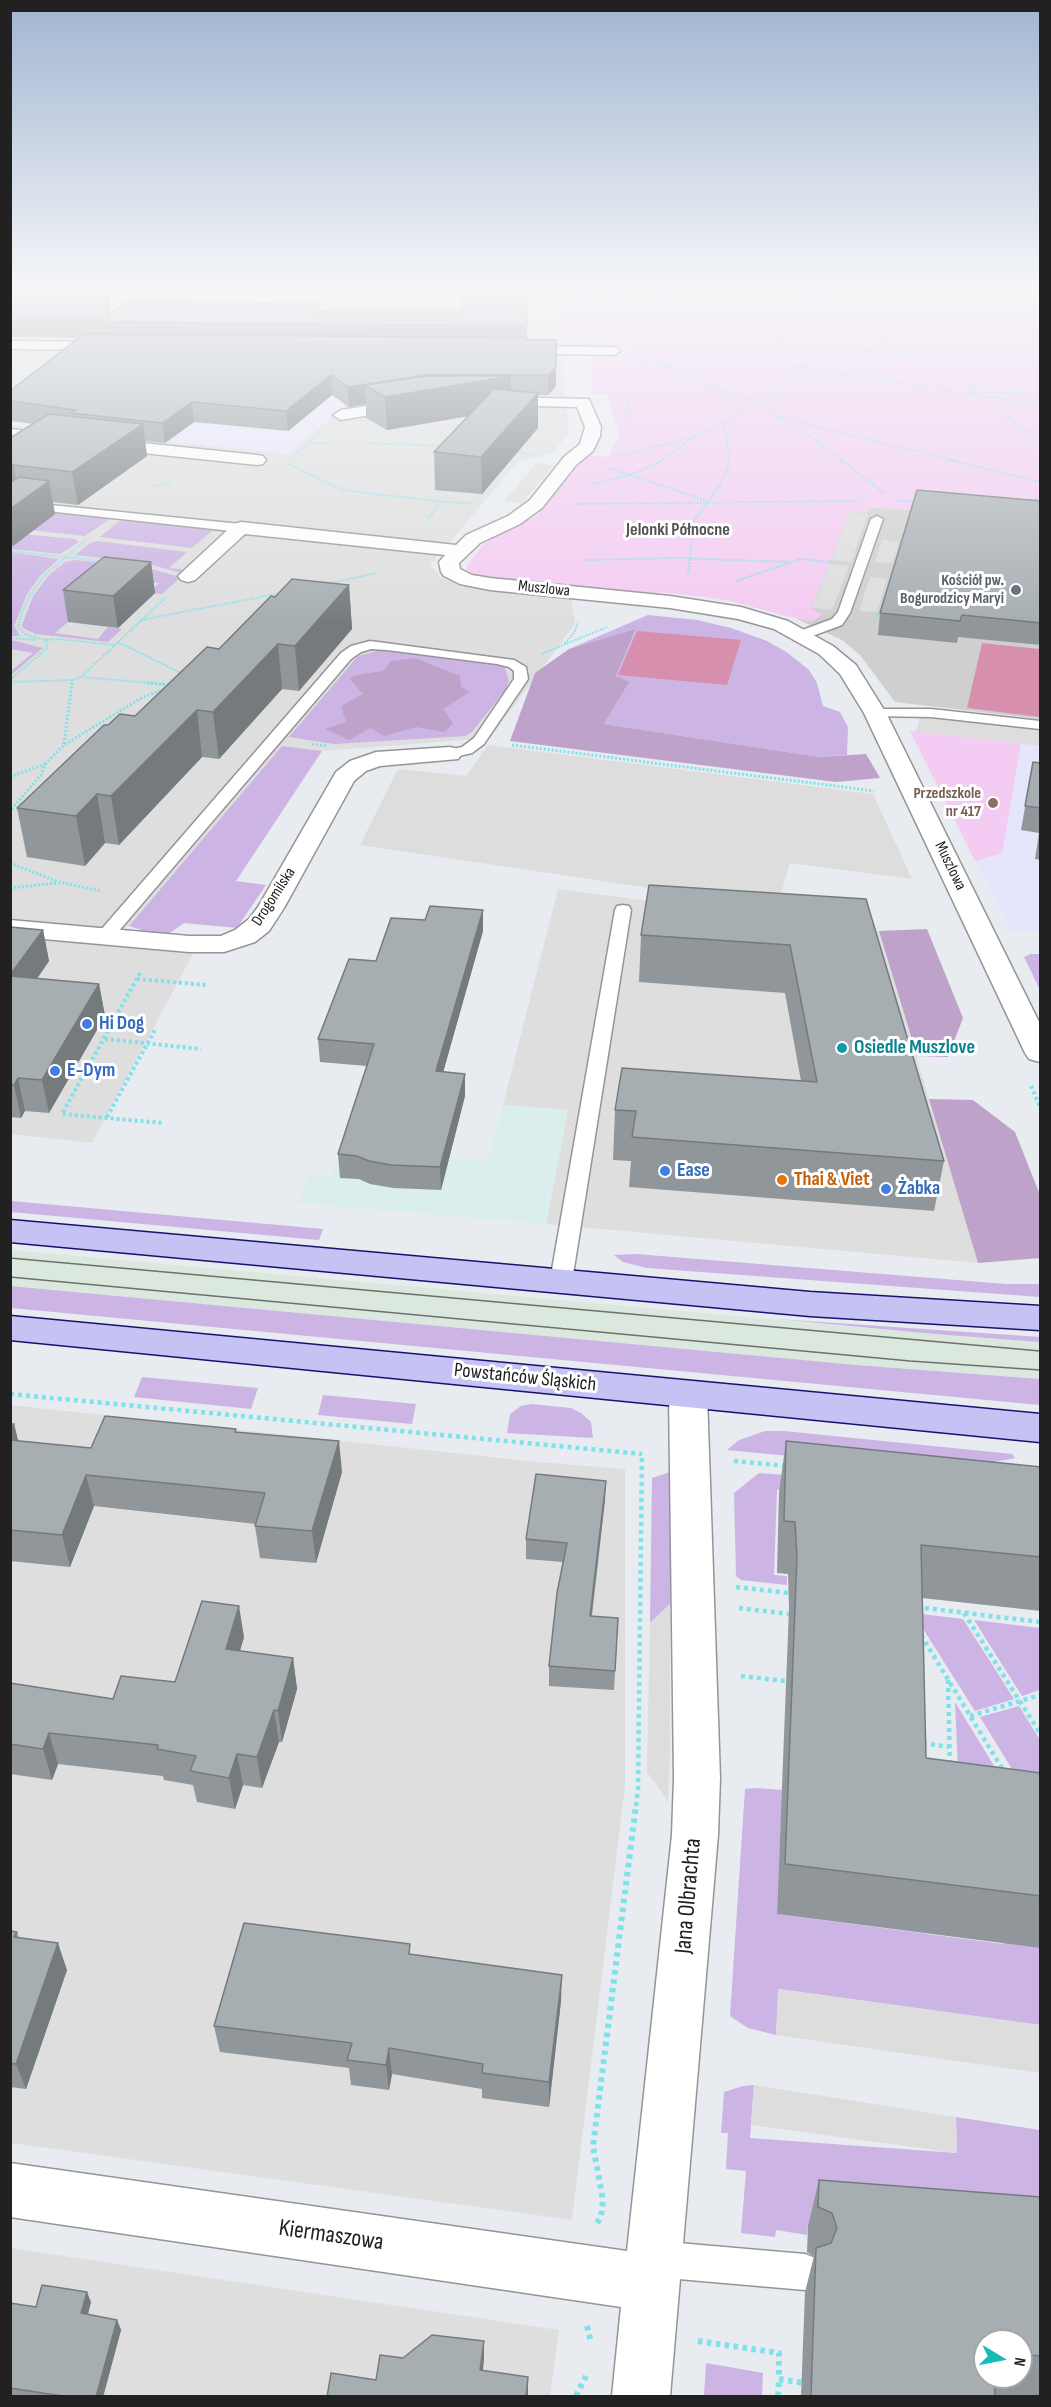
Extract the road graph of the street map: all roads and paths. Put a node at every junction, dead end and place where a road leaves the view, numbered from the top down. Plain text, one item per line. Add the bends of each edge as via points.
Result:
1 (576, 398) edge
2 (629, 398) edge
3 (747, 398) edge
4 (766, 398) edge
5 (773, 398) edge
6 (988, 398) edge
7 (1000, 398) edge
8 (427, 402) edge
9 (481, 402) edge
10 (574, 402) junction
11 (759, 402) junction
12 (1041, 405) edge
13 (773, 406) junction
14 (341, 415) joint
15 (777, 417) junction
16 (624, 422) dead end
17 (723, 423) junction
18 (10, 434) edge
19 (694, 437) junction
20 (308, 443) junction
21 (339, 443) dead end
22 (360, 443) dead end
23 (1041, 445) edge
24 (444, 446) edge
25 (619, 450) dead end
26 (503, 451) edge
27 (257, 460) dead end
28 (570, 461) junction
29 (631, 475) junction
30 (1041, 482) edge
31 (884, 494) dead end
32 (1041, 499) edge
33 (1019, 500) edge
34 (708, 501) junction
35 (859, 501) dead end
36 (916, 501) edge
37 (545, 505) junction
38 (13, 506) edge
39 (902, 508) dead end
40 (118, 515) junction
41 (877, 519) dead end
42 (241, 528) junction
43 (404, 545) junction
44 (10, 551) edge
45 (459, 551) junction
46 (66, 557) junction
47 (690, 559) junction
48 (584, 560) dead end
49 (111, 562) edge
50 (792, 562) dead end
51 (188, 576) joint
52 (688, 576) dead end
53 (326, 584) edge
54 (291, 591) edge
55 (670, 603) junction
56 (141, 620) junction
57 (802, 635) junction
58 (10, 638) edge
59 (46, 640) junction
60 (118, 642) junction
61 (114, 645) junction
62 (514, 664) junction
63 (81, 677) junction
64 (191, 678) edge
65 (72, 680) junction
66 (10, 681) edge
67 (875, 713) junction
68 (1041, 725) edge
69 (275, 739) junction
70 (479, 741) junction
71 (64, 745) junction
72 (331, 746) dead end
73 (450, 754) joint
74 (45, 764) junction
75 (10, 777) edge
76 (881, 792) dead end
77 (10, 811) edge
78 (10, 863) edge
79 (59, 882) junction
80 (10, 888) edge
81 (138, 898) junction
82 (623, 910) dead end
83 (10, 928) edge
84 (106, 935) junction
85 (141, 970) dead end
86 (137, 979) junction
87 (206, 985) dead end
88 (156, 1028) dead end
89 (105, 1039) junction
90 (148, 1043) junction
91 (201, 1049) dead end
92 (1041, 1053) edge
93 (1031, 1086) dead end
94 (1041, 1107) edge
95 (107, 1117) junction
96 (163, 1123) dead end
97 (10, 1231) edge
98 (561, 1281) junction
99 (1041, 1318) edge
100 (10, 1328) edge
101 (10, 1394) edge
102 (688, 1394) junction
103 (1041, 1428) edge
104 (642, 1454) junction
105 (651, 1455) dead end
106 (730, 1461) dead end
107 (788, 1466) edge
108 (728, 1587) dead end
109 (789, 1593) dead end
110 (729, 1607) dead end
111 (914, 1607) edge
112 (964, 1613) junction
113 (789, 1614) dead end
114 (1041, 1622) edge
115 (915, 1624) edge
116 (731, 1675) dead end
117 (948, 1679) junction
118 (785, 1681) dead end
119 (1041, 1695) edge
120 (1020, 1701) junction
121 (970, 1716) junction
122 (1041, 1733) edge
123 (912, 1742) edge
124 (949, 1747) junction
125 (950, 1769) edge
126 (1006, 1776) edge
127 (10, 2190) edge
128 (593, 2229) dead end
129 (653, 2271) junction
130 (805, 2272) dead end
131 (580, 2319) dead end
132 (694, 2341) dead end
133 (590, 2351) dead end
134 (587, 2370) dead end
135 (779, 2379) junction
136 (812, 2385) edge
137 (576, 2397) edge
138 (641, 2397) edge
139 (778, 2397) edge

1 - 10 street
2 - 16 path
3 - 11 path
4 - 11 path
5 - 13 path
6 - 23 path
7 - 12 path
8 - 14 street
9 - 10 street
10 - 28 street via 593,427 587,447
11 - 13 path
11 - 17 path
13 - 15 path
14 - 20 path
15 - 30 path
15 - 31 path via 811,437
17 - 19 path
17 - 34 path via 730,455 728,468
18 - 27 street
19 - 25 path via 615,457
19 - 29 path via 665,459
20 - 21 path
20 - 37 path via 286,463 343,490 442,502
22 - 24 path
26 - 28 path
28 - 29 path via 592,459
28 - 37 street
29 - 34 path
29 - 37 path via 569,490
32 - 33 path
34 - 35 path
34 - 37 path
34 - 47 path via 694,521
36 - 39 path via 894,501
37 - 45 street via 473,539
38 - 40 lane
40 - 42 lane
40 - 46 path
41 - 57 lane via 844,613 837,622
42 - 43 street
42 - 51 street
43 - 45 street
43 - 53 path via 382,571
44 - 46 path
45 - 55 street, Muszlowa via 449,562 451,572 467,580
46 - 49 path
46 - 59 path via 30,595 18,627 26,635
47 - 48 path
47 - 50 path
47 - 52 path
51 - 56 path
54 - 56 path
55 - 57 street, Muszlowa via 741,613
55 - 62 path via 667,610 654,608
56 - 60 path
57 - 67 street, Muszlowa via 848,670
58 - 59 path
59 - 61 path
59 - 66 path via 47,648
60 - 61 path
60 - 64 path
61 - 63 path
62 - 69 lane via 387,646 356,649
62 - 70 lane via 521,670 521,679
63 - 65 path
63 - 71 path via 179,686 143,697
65 - 66 path
65 - 71 path
67 - 68 lane via 932,713
67 - 92 street, Muszlowa
69 - 72 path
69 - 81 lane
70 - 73 lane via 467,750
70 - 76 path
71 - 74 path
73 - 84 street, Drogomilska via 376,759 344,777 271,908 245,936 224,944 200,944
74 - 75 path
74 - 77 path via 41,775
78 - 79 path
79 - 80 path
79 - 81 path
81 - 84 lane
82 - 98 lane
83 - 84 street, Drogomilska
85 - 86 path
86 - 87 path
86 - 89 path
88 - 90 path
89 - 90 path
89 - 95 path via 63,1114
90 - 91 path
90 - 95 path
93 - 94 path
95 - 96 path
97 - 98 main road
98 - 99 main road via 810,1304
100 - 102 main road, Powstańców Śląskich
101 - 104 path
102 - 103 main road, Powstańców Śląskich
102 - 129 street, Jana Olbrachta via 695,1835
104 - 105 path
104 - 128 path via 638,1789 593,2146 603,2200 601,2217
106 - 107 path
108 - 109 path
110 - 113 path
111 - 112 path
112 - 114 path
112 - 120 path
115 - 117 path
116 - 118 path
117 - 121 path
117 - 124 path
119 - 120 path
120 - 121 path
120 - 122 path
121 - 126 path
123 - 124 path
124 - 125 path
127 - 129 street, Kiermaszowa via 591,2273
129 - 130 lane
129 - 138 street, Jana Olbrachta
131 - 133 path via 589,2327
132 - 135 path via 779,2353
134 - 137 path
135 - 136 path
135 - 139 path

